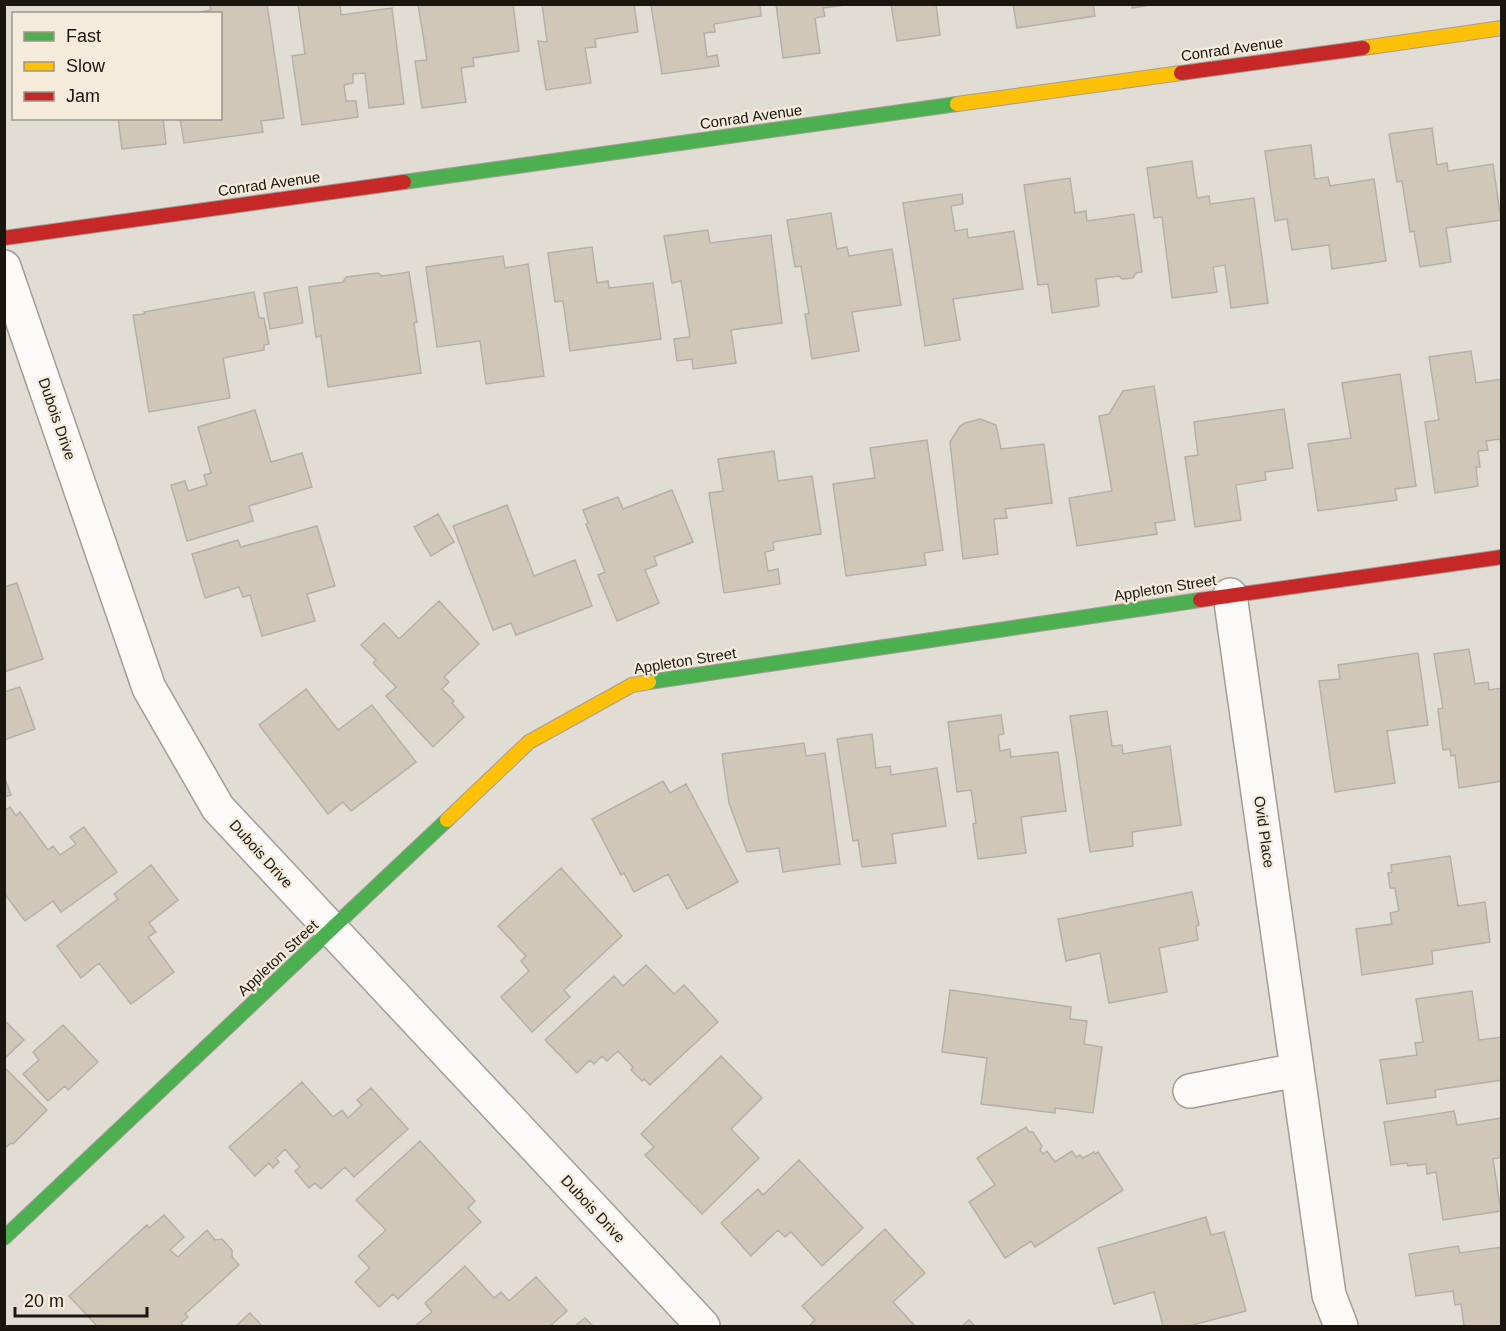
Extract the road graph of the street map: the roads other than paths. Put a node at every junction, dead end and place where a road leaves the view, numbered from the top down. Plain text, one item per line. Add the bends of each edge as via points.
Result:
1 (1502, 28) edge
2 (4, 238) edge
3 (4, 267) edge
4 (1502, 557) edge
5 (1230, 595) junction
6 (332, 931) junction
7 (1297, 1070) junction
8 (1190, 1091) dead end
9 (4, 1238) edge
10 (703, 1326) edge
11 (1341, 1326) edge

1 - 2 street, Conrad Avenue
3 - 6 street, Dubois Drive via 149,688 218,808
4 - 5 street, Appleton Street
5 - 6 street, Appleton Street via 632,685 529,742
5 - 7 street, Ovid Place
6 - 9 street, Appleton Street
6 - 10 street, Dubois Drive
7 - 8 street
7 - 11 street, Ovid Place via 1329,1295

